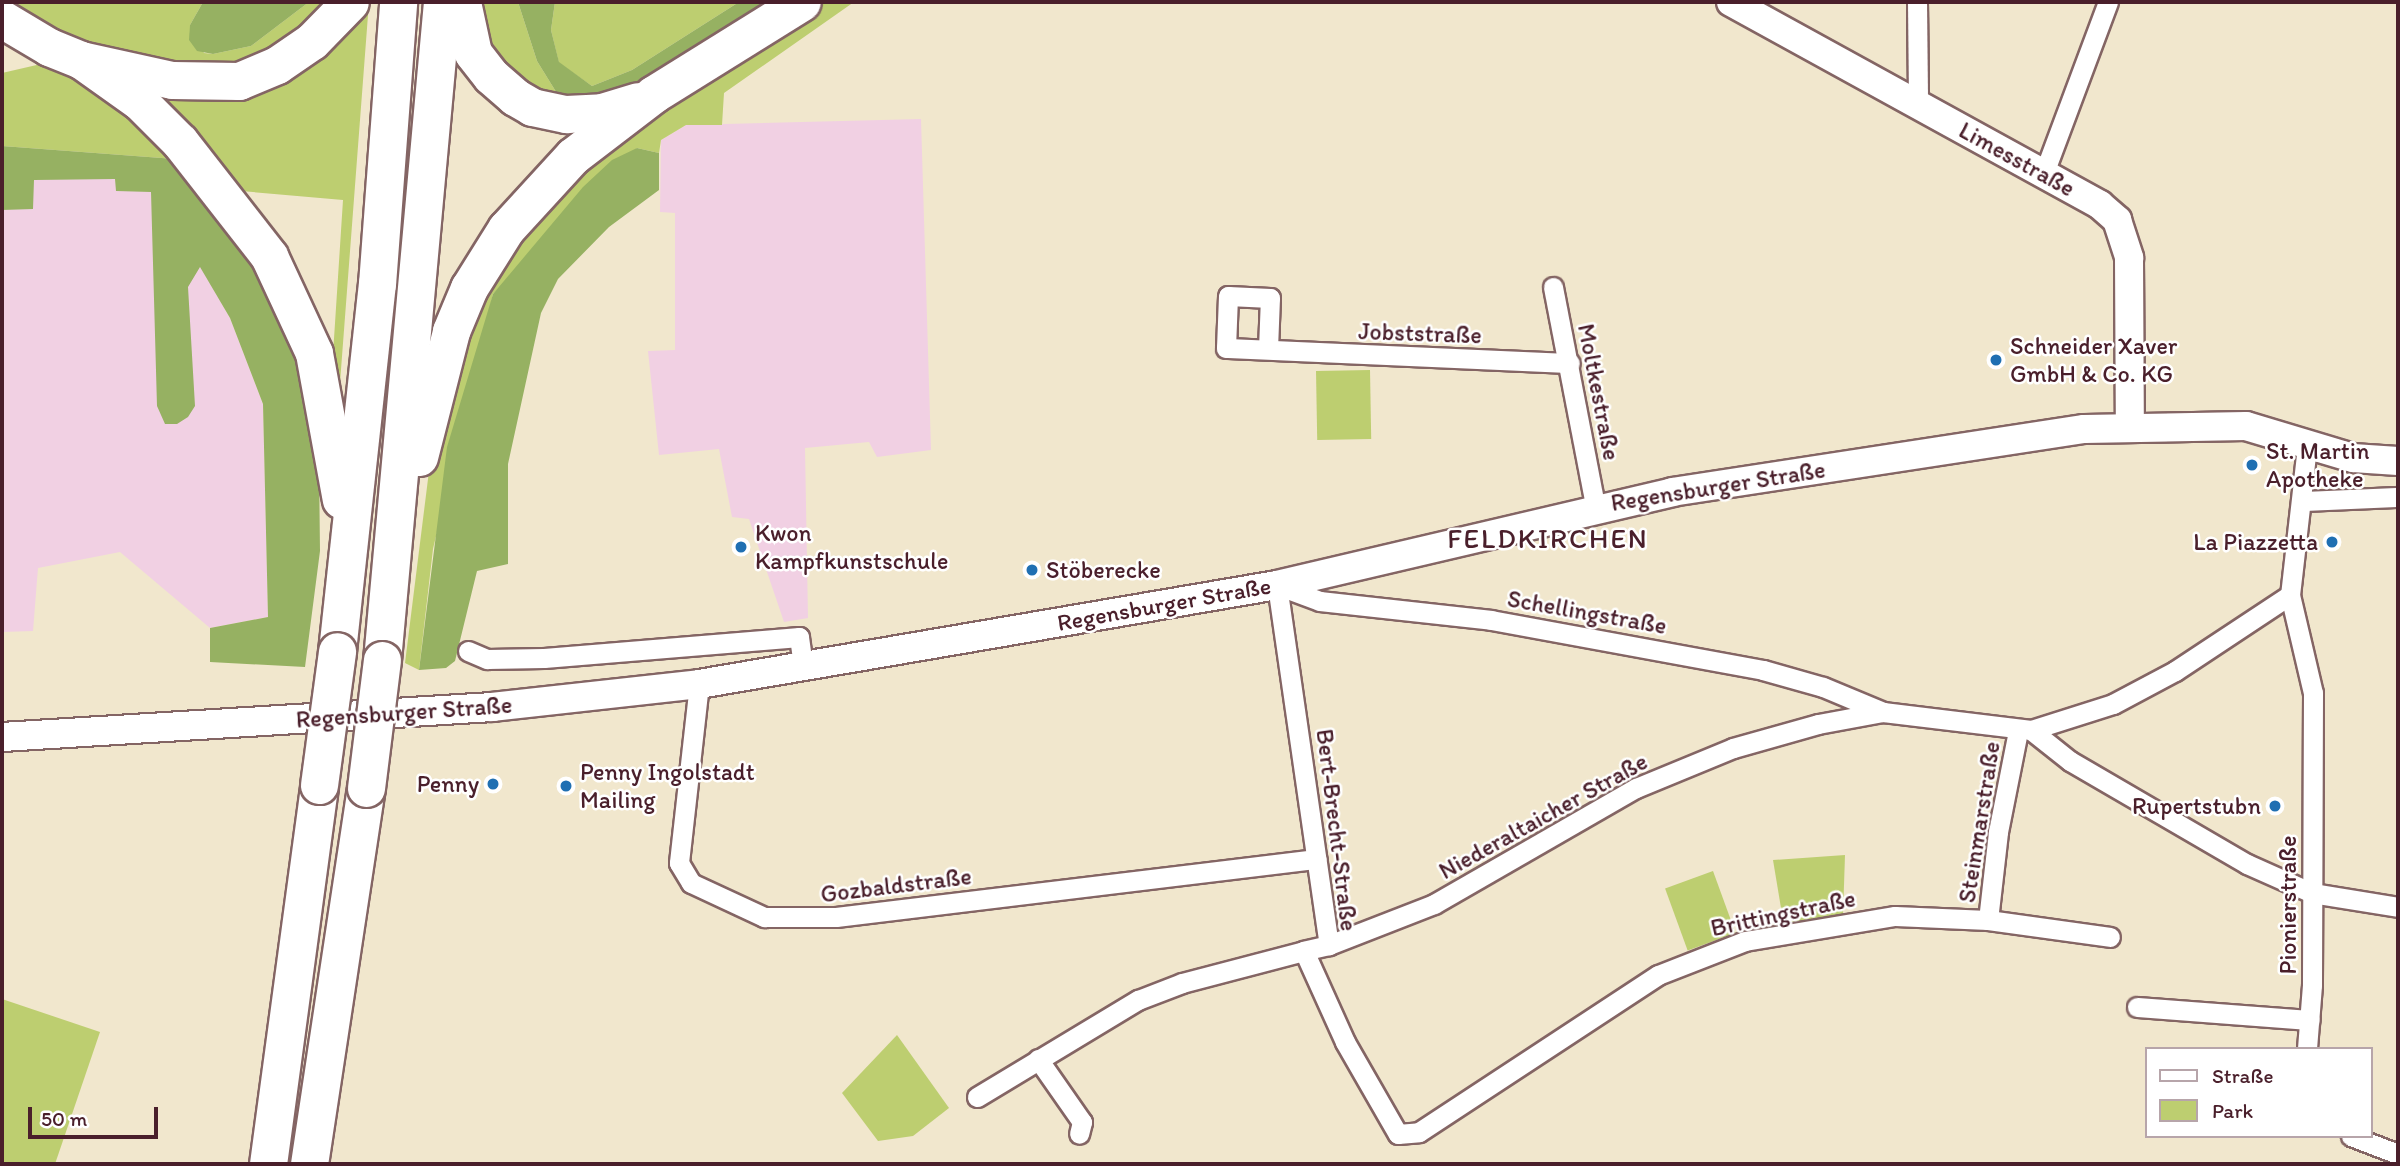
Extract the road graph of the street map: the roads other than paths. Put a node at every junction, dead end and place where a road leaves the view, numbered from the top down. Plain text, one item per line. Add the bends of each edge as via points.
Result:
1 (350, 2) edge
2 (398, 2) edge
3 (442, 2) edge
4 (451, 2) edge
5 (463, 2) edge
6 (802, 2) edge
7 (1731, 2) edge
8 (1917, 2) edge
9 (2108, 2) edge
10 (2, 19) edge
11 (81, 60) junction
12 (654, 94) junction
13 (1918, 105) junction
14 (2044, 173) junction
15 (1553, 287) dead end
16 (1268, 349) dead end
17 (1570, 363) junction
18 (2130, 427) junction
19 (2307, 446) junction
20 (2398, 461) edge
21 (410, 474) junction
22 (2398, 497) edge
23 (2302, 501) junction
24 (1595, 506) junction
25 (396, 534) junction
26 (349, 547) junction
27 (1277, 585) junction
28 (2290, 596) junction
29 (468, 651) dead end
30 (803, 666) junction
31 (699, 684) junction
32 (1824, 687) junction
33 (1883, 712) junction
34 (1818, 724) junction
35 (2024, 731) junction
36 (2, 737) edge
37 (1317, 859) junction
38 (2312, 893) junction
39 (2398, 907) edge
40 (1988, 920) junction
41 (2110, 937) dead end
42 (1329, 945) junction
43 (1304, 951) junction
44 (2137, 1007) dead end
45 (2310, 1020) junction
46 (2307, 1047) edge
47 (1038, 1059) junction
48 (977, 1097) dead end
49 (1393, 1128) joint
50 (1079, 1134) dead end
51 (2356, 1138) edge
52 (2398, 1154) edge
53 (268, 1164) edge
54 (309, 1164) edge

1 - 11 highway via 312,41 277,65 239,81 172,80
2 - 26 highway via 377,284
3 - 25 highway
4 - 21 highway
5 - 12 highway via 473,53 491,76 532,107 578,114 621,108
6 - 12 highway
7 - 13 street, Limesstraße
8 - 13 street
9 - 14 street
10 - 11 highway
11 - 26 highway via 139,101 180,142 269,256 314,353
12 - 21 highway via 573,156 489,253 451,331 424,446
13 - 14 street, Limesstraße
14 - 18 street, Limesstraße via 2100,205 2124,232 2129,258
15 - 17 street, Moltkestraße
16 - 17 street, Jobststraße
17 - 24 street, Moltkestraße
18 - 19 street, Regensburger Straße via 2246,426
18 - 24 street, Regensburger Straße via 1937,450
19 - 20 street, Regensburger Straße via 2353,458
19 - 23 street
21 - 25 highway
22 - 23 street
23 - 28 street
24 - 27 street, Regensburger Straße
25 - 54 highway, bridge via 366,788
26 - 53 highway, bridge
27 - 30 street, Regensburger Straße
27 - 32 street, Schellingstraße via 1320,601 1491,620 1651,647
27 - 37 street, Bert-Brecht-Straße
28 - 35 street, Niederaltaicher Straße via 2175,671 2113,704
28 - 38 street, Pionierstraße via 2313,693
29 - 30 street, Regensburger Straße via 487,659 544,658 799,637
30 - 31 street, Regensburger Straße
31 - 36 street, Regensburger Straße via 492,707
31 - 37 street, Gozbaldstraße via 679,863 691,883 764,916 808,920
32 - 33 street, Schellingstraße
32 - 34 street
33 - 34 street, Niederaltaicher Straße
33 - 35 street, Niederaltaicher Straße
34 - 42 street, Niederaltaicher Straße via 1732,748 1636,788 1434,904
35 - 38 street via 2164,818 2247,864
35 - 40 street, Steinmarstraße via 1998,832
37 - 42 street, Bert-Brecht-Straße
38 - 39 street
38 - 45 street, Pionierstraße
40 - 41 street, Brittingstraße
40 - 49 street, Brittingstraße via 1895,916 1803,929 1711,952 1658,975 1419,1132 1405,1136
42 - 43 street, Bert-Brecht-Straße
43 - 47 street via 1182,982 1091,1024
43 - 49 street, Bert-Brecht-Straße via 1345,1042
44 - 45 street
45 - 46 street, Pionierstraße
47 - 48 street
47 - 50 street via 1082,1122
51 - 52 street

